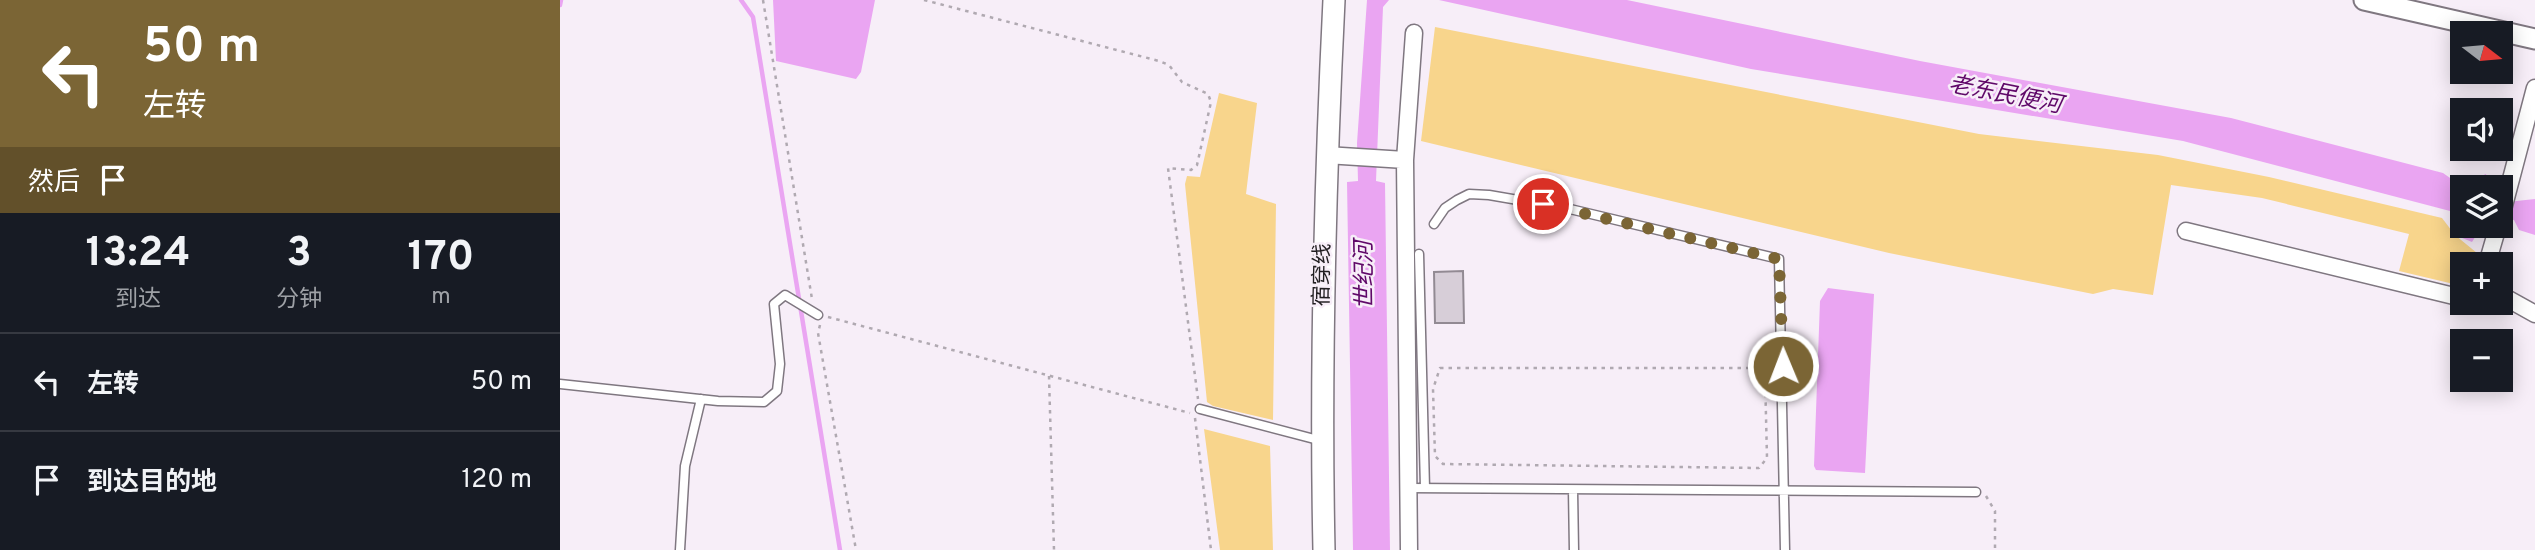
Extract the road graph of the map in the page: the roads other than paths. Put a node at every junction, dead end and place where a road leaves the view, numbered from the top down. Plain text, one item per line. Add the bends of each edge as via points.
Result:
1 (1334, 0) edge
2 (2364, 0) edge
3 (2409, 0) edge
4 (2535, 28) edge
5 (1414, 33) dead end
6 (2535, 39) edge
7 (2535, 88) edge
8 (1335, 156) junction
9 (1398, 159) junction
10 (2512, 175) edge
11 (1434, 223) dead end
12 (2186, 231) dead end
13 (1419, 254) dead end
14 (2450, 295) edge
15 (2513, 302) edge
16 (2535, 314) edge
17 (822, 316) road end
18 (560, 384) edge
19 (1423, 388) junction
20 (1433, 388) road end
21 (701, 399) junction
22 (1200, 409) road end
23 (1322, 441) junction
24 (1416, 488) junction
25 (1573, 489) junction
26 (1785, 492) junction
27 (1976, 492) road end
28 (680, 550) edge
29 (1324, 550) edge
30 (1409, 550) edge
31 (1574, 550) edge
32 (1785, 550) edge

1 - 8 main road, 宿穿线
2 - 6 street
3 - 4 street
5 - 9 street
7 - 10 street
8 - 9 street
8 - 23 main road, 宿穿线
9 - 24 street
11 - 26 lane via 1457,200 1469,194 1489,195 1570,209 1779,259
12 - 14 street
13 - 19 lane
15 - 16 street
17 - 21 lane via 785,295 775,304 780,364 777,391 764,402
18 - 21 lane
19 - 20 lane
19 - 24 lane
21 - 28 lane via 685,466
22 - 23 lane
23 - 29 main road, 宿穿线
24 - 25 lane
24 - 30 street
25 - 26 lane
25 - 31 lane
26 - 27 lane
26 - 32 lane

